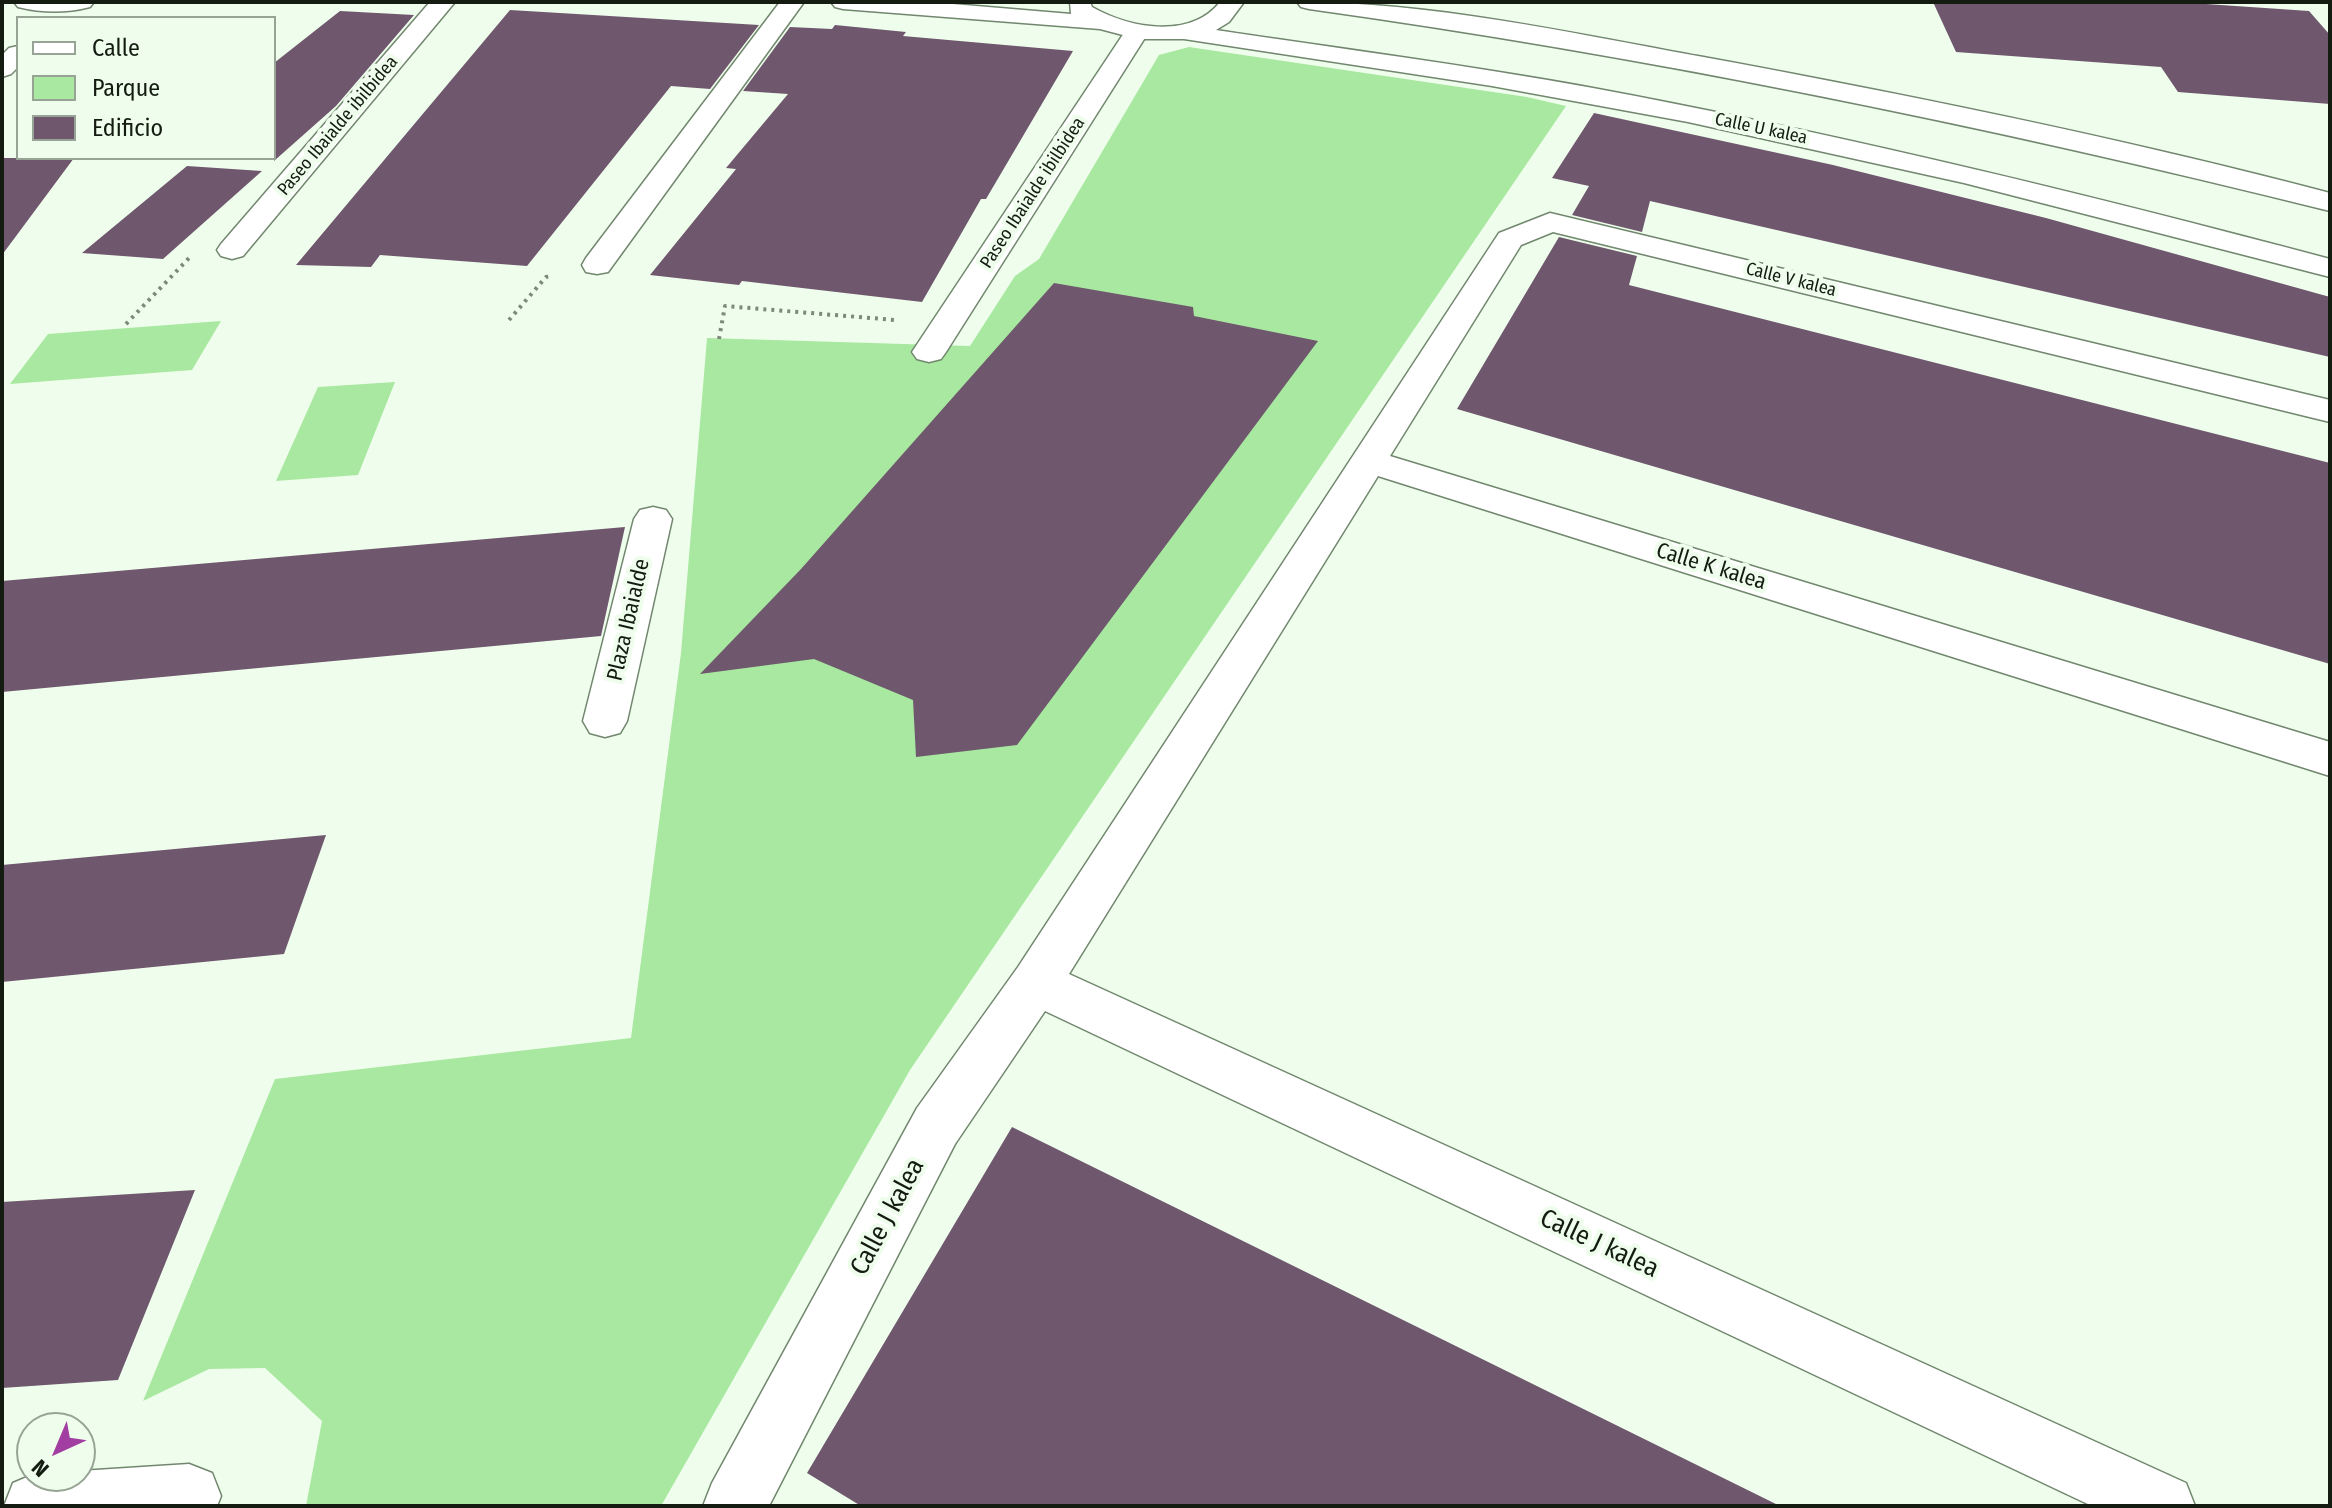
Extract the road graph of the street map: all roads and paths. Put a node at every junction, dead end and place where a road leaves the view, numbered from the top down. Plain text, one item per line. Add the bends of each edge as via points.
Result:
1 (24, 2) edge
2 (443, 2) edge
3 (792, 2) edge
4 (843, 2) edge
5 (1080, 2) edge
6 (1232, 2) edge
7 (1309, 2) edge
8 (2, 3) edge
9 (66, 8) edge
10 (1097, 23) junction
11 (1183, 32) junction
12 (1136, 33) junction
13 (2330, 202) edge
14 (232, 250) joint
15 (597, 265) joint
16 (2330, 268) edge
17 (509, 320) dead end
18 (126, 324) dead end
19 (929, 352) dead end
20 (2330, 411) edge
21 (1368, 461) junction
22 (653, 519) dead end
23 (605, 721) dead end
24 (2330, 759) edge
25 (1036, 983) junction
26 (746, 1484) edge
27 (189, 1496) dead end
28 (36, 1506) edge
29 (2163, 1506) edge

1 - 8 street
1 - 9 street
2 - 14 street, Paseo Ibaialde ibilbidea
3 - 15 street
4 - 10 street
5 - 10 street via 1080,10
6 - 11 street via 1218,20
7 - 13 street via 1746,70
10 - 12 street
11 - 12 street
11 - 16 street, Calle U kalea via 1463,72 1789,135 2023,187
12 - 19 street, Paseo Ibaialde ibilbidea
14 - 18 path via 188,256
15 - 17 path via 546,277
20 - 21 street, Calle V kalea via 1550,222 1510,239
21 - 24 street, Calle K kalea
21 - 25 street, Calle J kalea
22 - 23 street, Plaza Ibaialde
25 - 26 street, Calle J kalea via 936,1126
25 - 29 street, Calle J kalea
27 - 28 street

